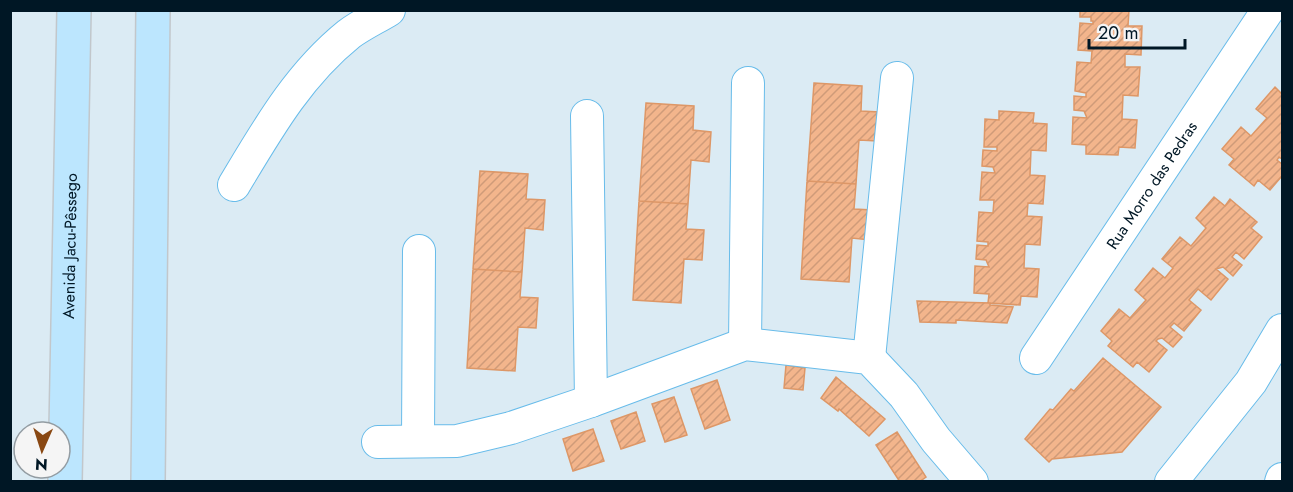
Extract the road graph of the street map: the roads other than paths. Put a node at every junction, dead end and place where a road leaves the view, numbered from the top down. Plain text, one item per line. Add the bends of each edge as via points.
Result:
1 (74, 10) edge
2 (153, 10) edge
3 (389, 10) edge
4 (1268, 10) edge
5 (897, 78) dead end
6 (748, 83) dead end
7 (587, 116) dead end
8 (234, 185) dead end
9 (419, 251) dead end
10 (1282, 330) edge
11 (745, 344) junction
12 (869, 358) junction
13 (1036, 358) dead end
14 (591, 401) junction
15 (418, 441) junction
16 (378, 442) dead end
17 (65, 482) edge
18 (148, 482) edge
19 (972, 482) edge
20 (1171, 482) edge

1 - 17 highway, Avenida Jacu-Pêssego
2 - 18 highway
3 - 8 street via 350,34 308,74 279,110
4 - 13 street, Rua Morro das Pedras
5 - 12 street
6 - 11 street
7 - 14 street
9 - 15 street
10 - 20 street via 1251,382
11 - 12 street
11 - 14 street
12 - 19 street via 904,395
14 - 15 street via 458,441
15 - 16 street

